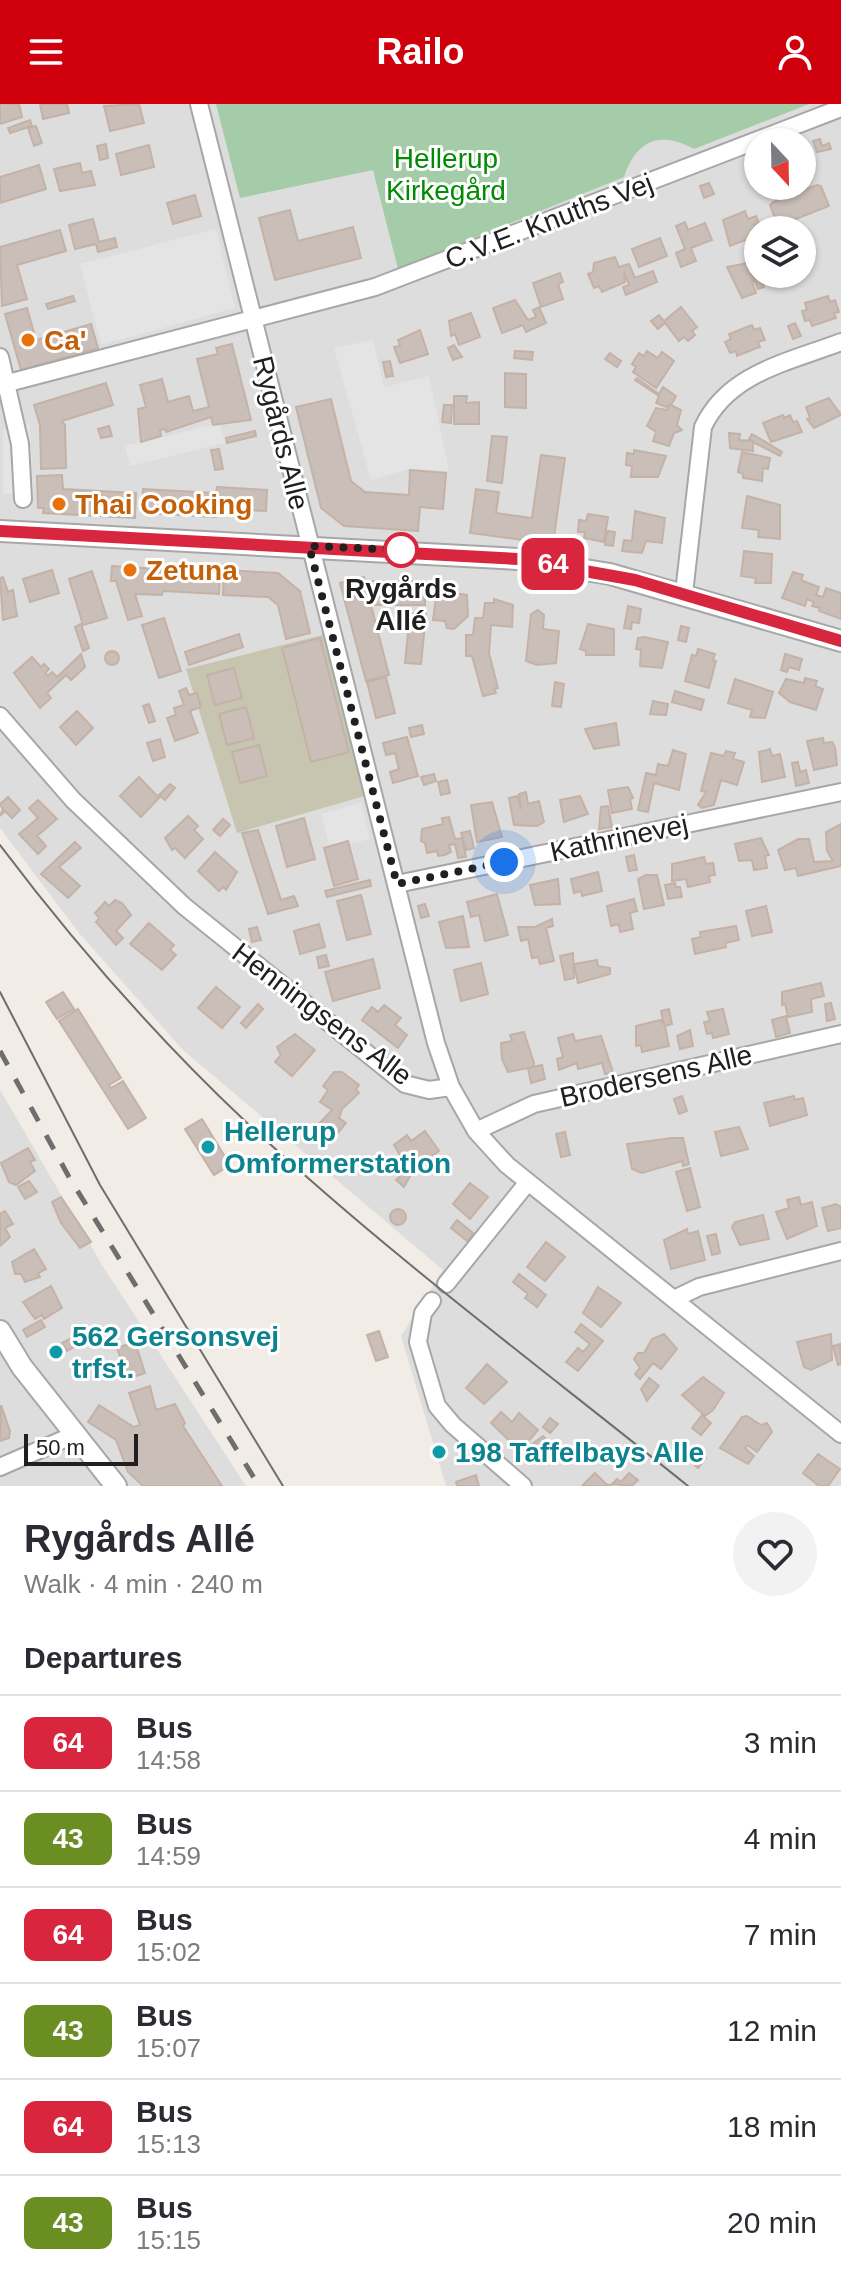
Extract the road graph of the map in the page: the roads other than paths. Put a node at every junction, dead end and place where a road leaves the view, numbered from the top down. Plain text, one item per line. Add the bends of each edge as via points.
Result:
1 (199, 104) edge
2 (841, 108) edge
3 (253, 320) junction
4 (841, 342) edge
5 (0, 357) edge
6 (8, 383) junction
7 (23, 499) dead end
8 (0, 531) edge
9 (309, 546) junction
10 (684, 593) junction
11 (841, 641) edge
12 (0, 716) edge
13 (841, 792) edge
14 (397, 884) junction
15 (841, 1034) edge
16 (451, 1087) junction
17 (476, 1131) junction
18 (528, 1182) junction
19 (841, 1251) edge
20 (446, 1284) dead end
21 (674, 1299) junction
22 (432, 1301) dead end
23 (0, 1331) edge
24 (841, 1434) edge
25 (70, 1437) junction
26 (0, 1467) edge
27 (102, 1486) edge
28 (116, 1486) edge
29 (523, 1486) edge

1 - 3 street, Rygårds Alle
2 - 3 street, C.V.E. Knuths Vej via 375,287
3 - 6 street, C.V.E. Knuths Vej
3 - 9 street, Rygårds Alle
4 - 10 street via 746,378 712,406 703,427
5 - 6 street
6 - 7 street via 20,444
8 - 9 street
9 - 10 street via 518,559
9 - 14 street, Rygårds Alle
10 - 11 street
12 - 16 street, Henningsens Alle via 73,800 196,915 405,1084 429,1090
13 - 14 street, Kathrinevej
14 - 16 street, Rygårds Alle
15 - 17 street, Brodersens Alle via 534,1104
16 - 17 street, Henningsens Alle
17 - 18 street, Henningsens Alle
18 - 20 street
18 - 21 street, Henningsens Alle
19 - 21 street via 699,1287
21 - 24 street, Henningsens Alle
22 - 29 street via 423,1313 418,1342 437,1406
23 - 25 street
25 - 26 street
25 - 27 street
25 - 28 street

